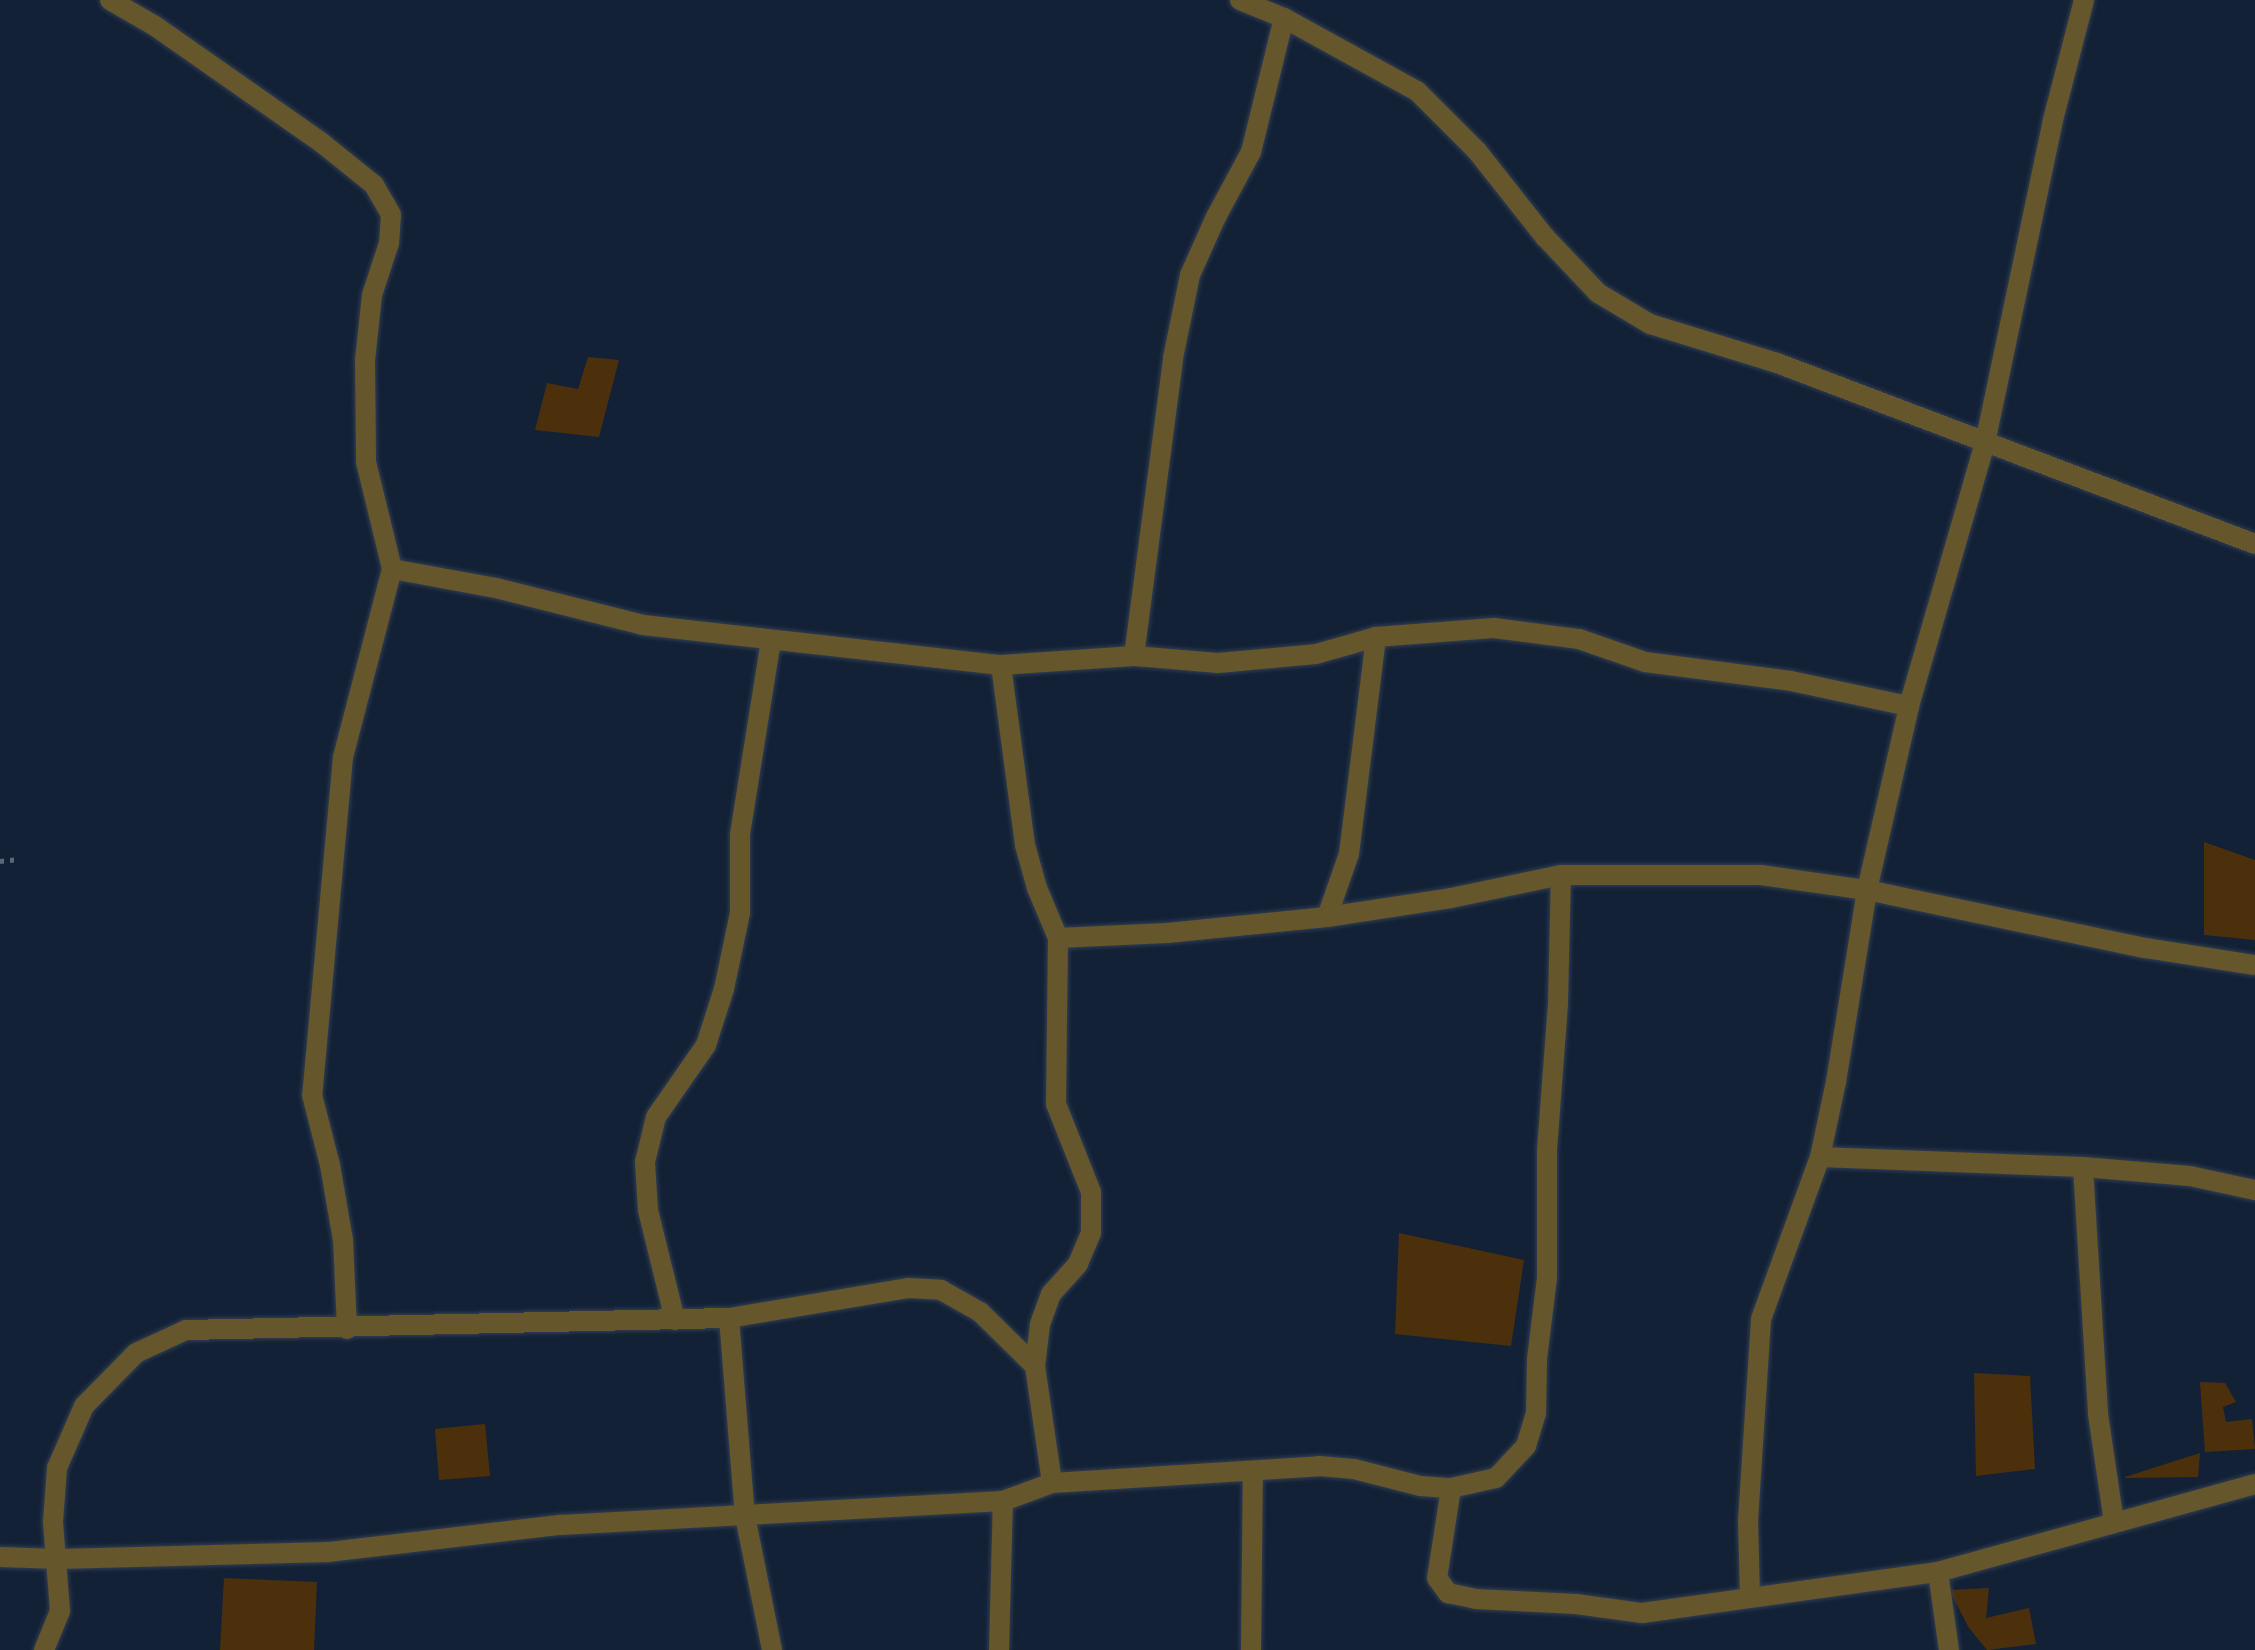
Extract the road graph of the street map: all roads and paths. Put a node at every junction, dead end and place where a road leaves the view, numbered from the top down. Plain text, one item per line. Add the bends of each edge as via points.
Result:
1 (110, 0) edge
2 (1240, 0) edge
3 (2084, 0) edge
4 (1284, 18) junction
5 (1985, 443) junction
6 (2255, 544) edge
7 (392, 569) junction
8 (1376, 637) junction
9 (771, 641) junction
10 (1134, 656) junction
11 (1001, 665) junction
12 (1909, 706) junction
13 (19, 859) dead end
14 (0, 861) edge
15 (1561, 875) junction
16 (1867, 890) junction
17 (1327, 917) junction
18 (1058, 938) junction
19 (2255, 965) edge
20 (1820, 1157) junction
21 (2083, 1167) junction
22 (2255, 1190) edge
23 (729, 1318) junction
24 (675, 1320) junction
25 (347, 1329) junction
26 (1035, 1366) junction
27 (1253, 1473) junction
28 (1052, 1483) junction
29 (2255, 1484) edge
30 (1451, 1488) junction
31 (1003, 1501) junction
32 (745, 1516) junction
33 (2114, 1522) junction
34 (0, 1557) edge
35 (59, 1559) junction
36 (1938, 1572) junction
37 (1750, 1597) junction
38 (44, 1650) edge
39 (772, 1650) edge
40 (999, 1650) edge
41 (1251, 1650) edge
42 (1949, 1650) edge

1 - 7 street via 322,143 384,197 391,215 389,243 372,295 365,360 366,462
2 - 4 street
3 - 5 street via 2053,120
4 - 5 street via 1417,91 1477,151 1545,237 1598,293 1650,324 1777,363
4 - 10 street via 1251,152 1190,275 1173,358
5 - 6 street
5 - 12 street
7 - 9 street via 496,588 643,625
7 - 25 street via 343,757 312,1095 343,1240
8 - 10 street via 1316,654 1218,663
8 - 12 street via 1494,628 1579,639 1645,662 1791,681
8 - 17 street via 1349,854
9 - 11 street
9 - 24 street via 740,834 740,913 724,989 706,1045 656,1117 645,1162 648,1210
10 - 11 street
11 - 18 street via 1025,845
12 - 16 street
13 - 14 path
15 - 16 street via 1761,875
15 - 17 street
15 - 30 street via 1547,1150 1547,1278 1536,1413 1526,1446 1496,1478
16 - 19 street via 2145,948
16 - 20 street
17 - 18 street
18 - 26 street via 1056,1104 1091,1192 1091,1233 1078,1264 1051,1294 1040,1325
20 - 21 street
20 - 37 street via 1761,1319 1749,1505
21 - 22 street via 2190,1176
21 - 33 street via 2098,1414
23 - 24 street
23 - 26 street via 908,1288 941,1290 980,1312
23 - 32 street
24 - 25 street
25 - 35 street via 186,1330 136,1353 84,1406 57,1468 53,1522
26 - 28 street
27 - 28 street
27 - 30 street via 1319,1466
27 - 41 street
28 - 31 street
29 - 33 street
30 - 37 street via 1437,1578 1448,1593 1642,1613
31 - 32 street
31 - 40 street
32 - 35 street via 560,1525 329,1552
32 - 39 street
33 - 36 street
34 - 35 street
35 - 38 street via 60,1611
36 - 37 street
36 - 42 street

